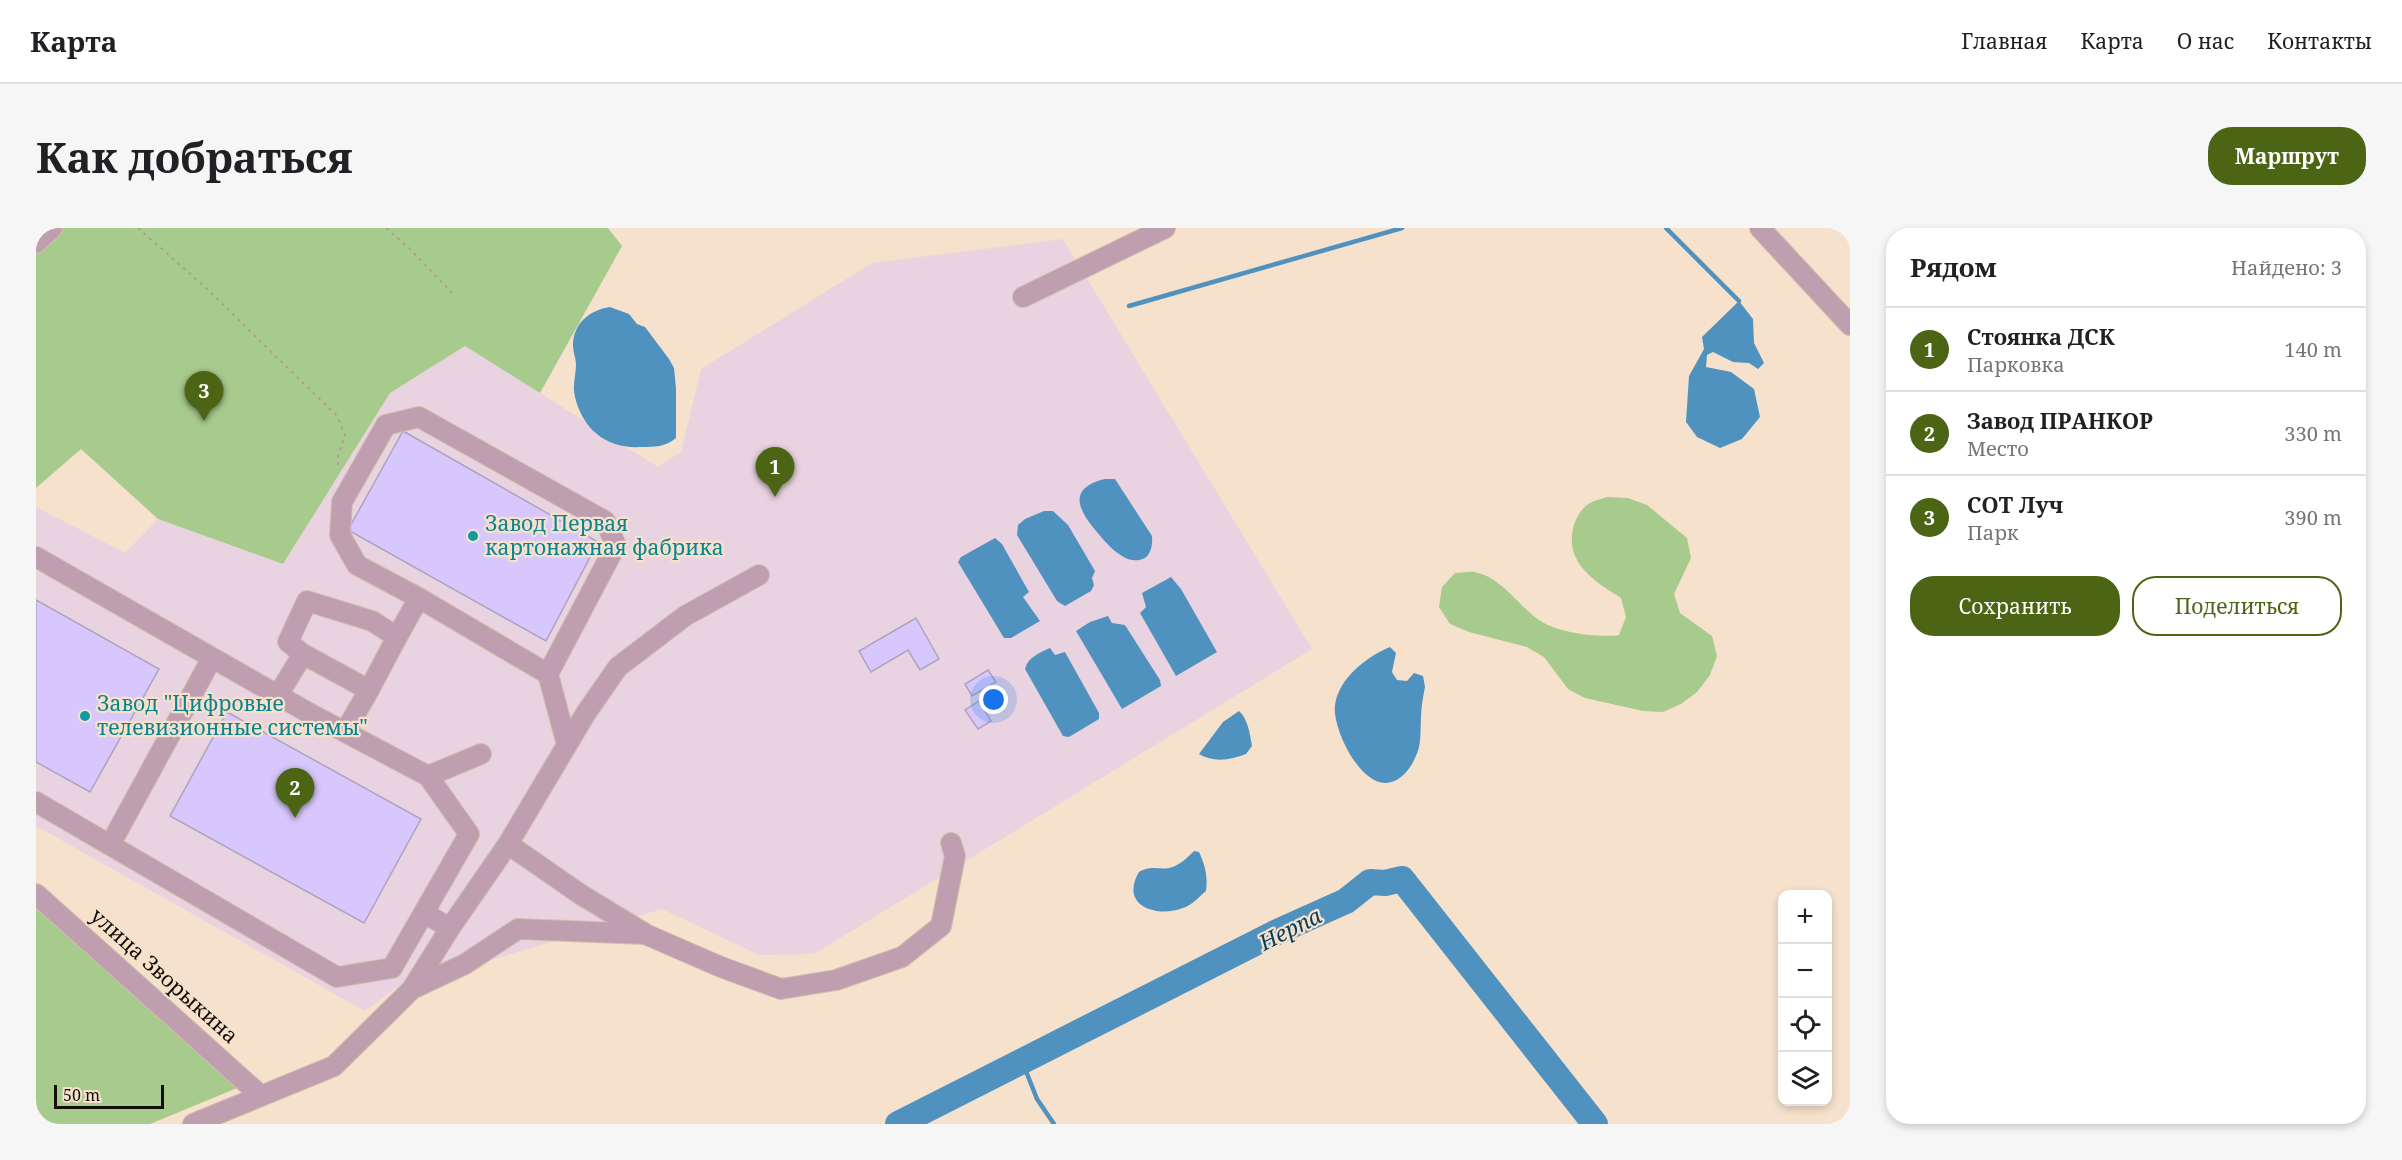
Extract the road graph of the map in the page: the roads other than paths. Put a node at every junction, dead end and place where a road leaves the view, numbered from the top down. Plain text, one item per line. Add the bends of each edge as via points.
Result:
1 (52, 228) edge
2 (1165, 228) edge
3 (1760, 228) edge
4 (36, 243) edge
5 (1023, 297) dead end
6 (1850, 325) edge
7 (36, 557) edge
8 (759, 575) dead end
9 (419, 598) junction
10 (397, 637) junction
11 (303, 654) junction
12 (212, 658) junction
13 (548, 674) junction
14 (369, 690) junction
15 (278, 695) junction
16 (345, 732) junction
17 (567, 745) junction
18 (481, 754) dead end
19 (428, 776) junction
20 (36, 802) edge
21 (951, 843) dead end
22 (508, 844) junction
23 (110, 845) junction
24 (36, 894) edge
25 (424, 913) junction
26 (450, 928) junction
27 (645, 934) junction
28 (412, 989) junction
29 (260, 1095) junction
30 (193, 1124) edge

1 - 4 street
2 - 5 street
3 - 6 street
7 - 12 street
8 - 17 street via 685,616 618,667
9 - 10 street
9 - 13 street
9 - 13 street via 357,565 340,535 342,502 386,425 419,417 605,521 616,545
10 - 11 street via 372,621 307,601 288,642
10 - 14 street
11 - 14 street
11 - 15 street
12 - 15 street
12 - 23 street
13 - 17 street
14 - 16 street
15 - 16 street
16 - 19 street
17 - 22 street
18 - 19 street
19 - 25 street via 470,834
20 - 23 street
21 - 27 street via 955,856 941,926 902,957 836,980 781,989 720,968
22 - 26 street
22 - 27 street
23 - 25 street via 337,976 392,968
24 - 29 street, улица Зворыкина
25 - 26 street
26 - 28 street
27 - 28 street via 518,929 465,964
28 - 29 street via 334,1066
29 - 30 street

